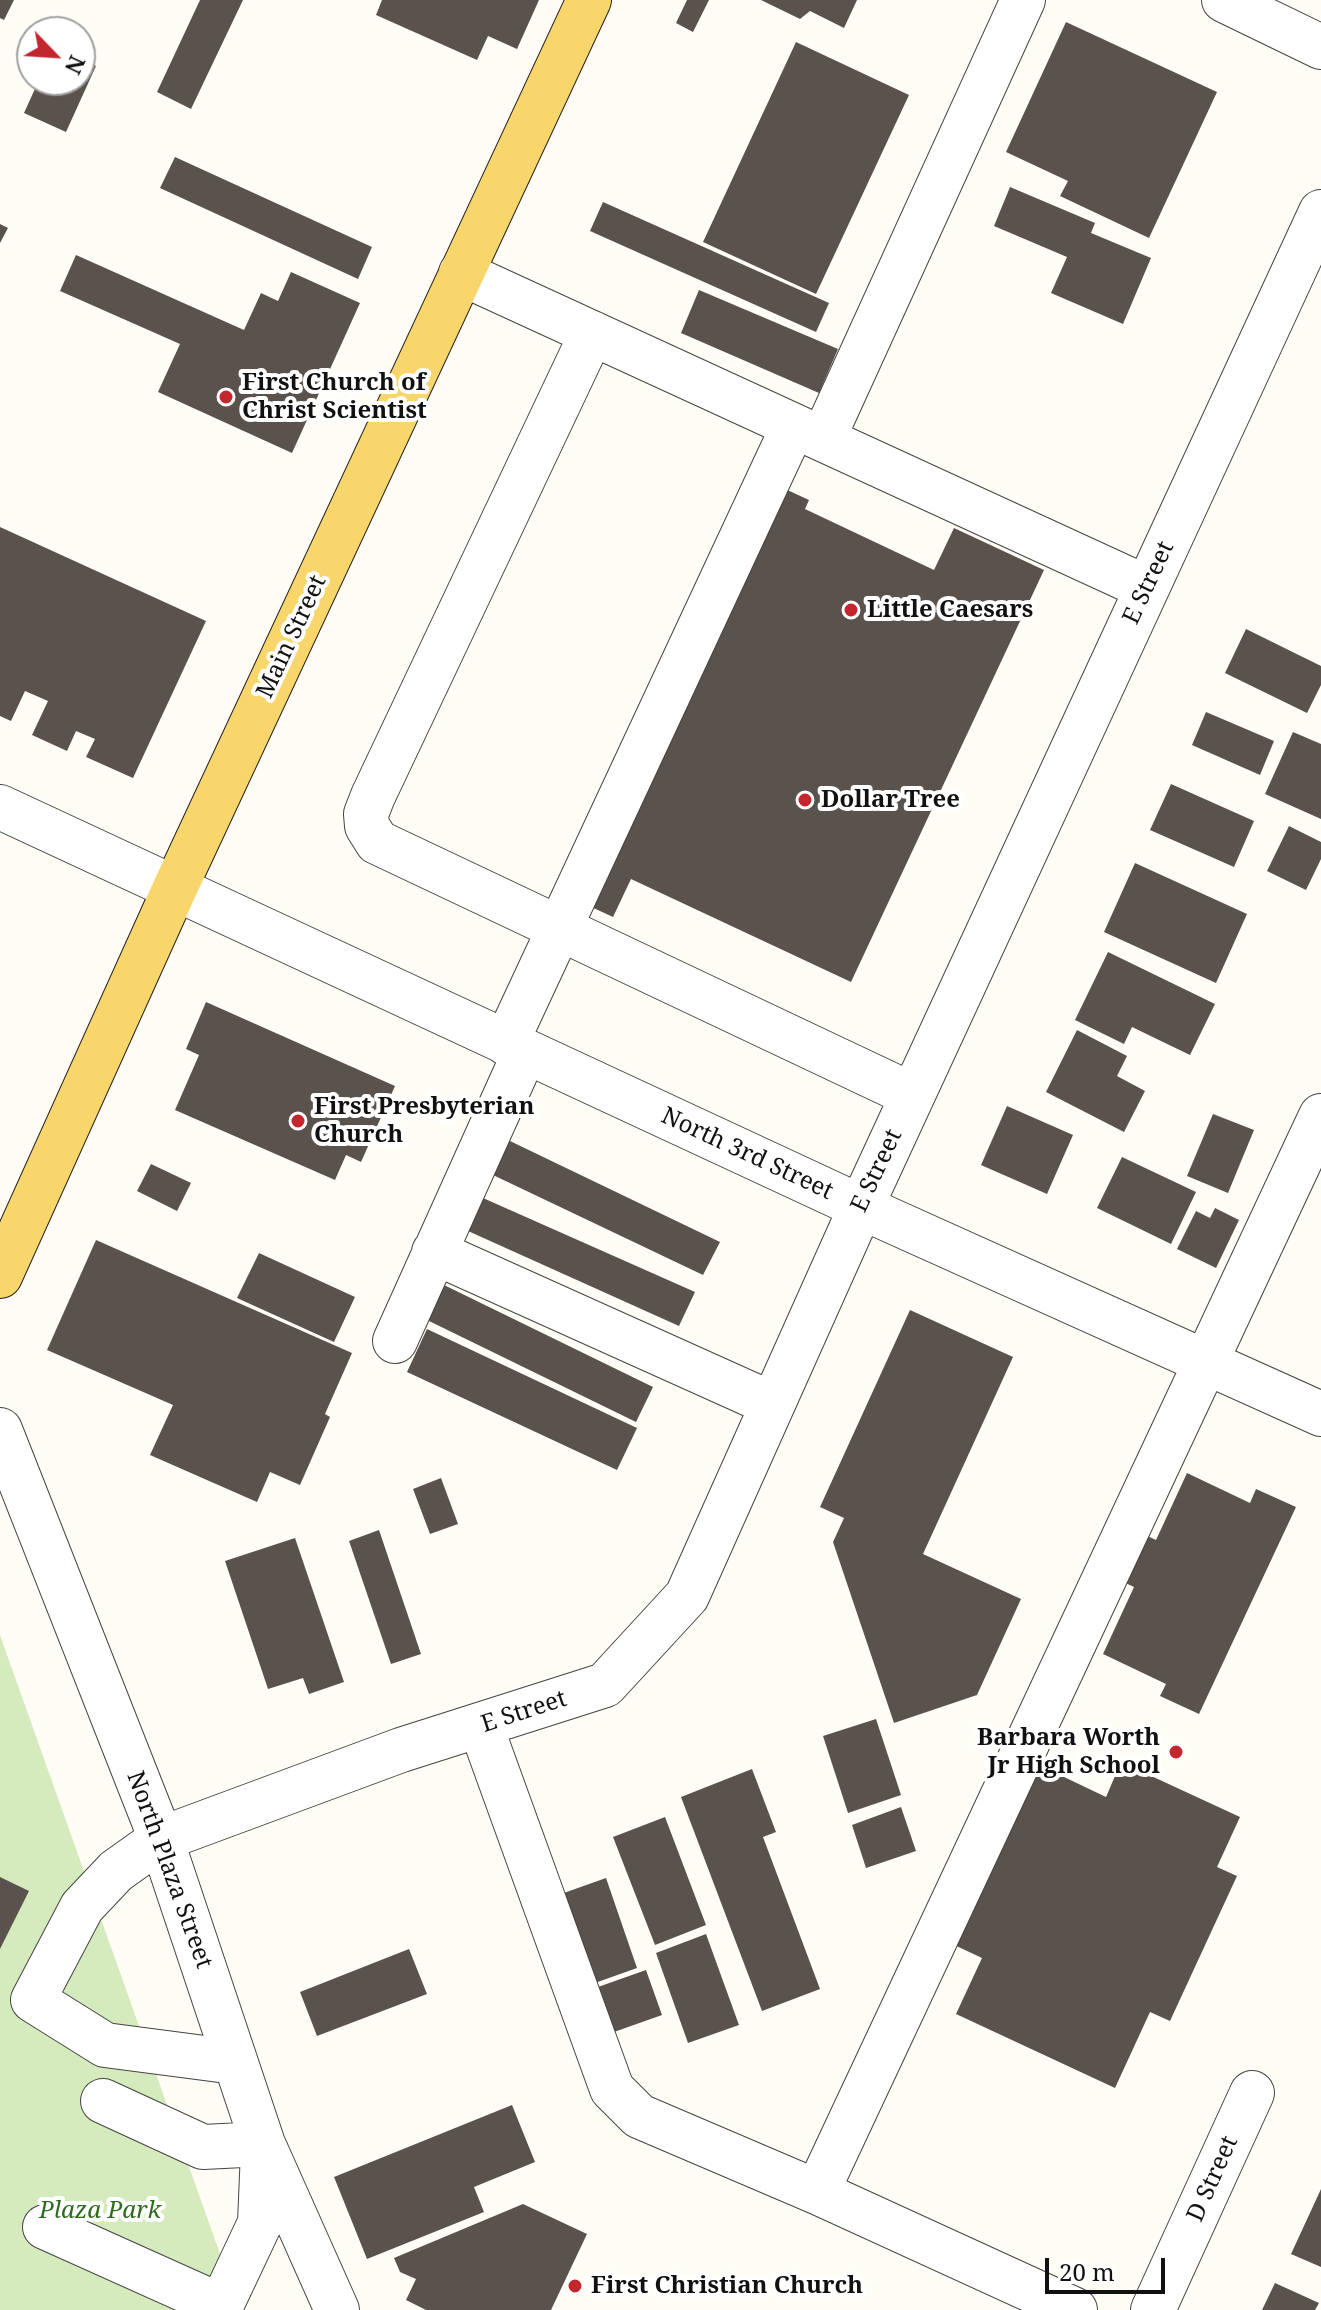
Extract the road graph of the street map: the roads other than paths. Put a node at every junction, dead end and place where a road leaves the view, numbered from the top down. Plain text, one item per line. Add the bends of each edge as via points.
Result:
1 (589, 0) edge
2 (1023, 0) edge
3 (1224, 0) edge
4 (1321, 47) edge
5 (1321, 212) edge
6 (461, 273) junction
7 (592, 333) junction
8 (808, 433) junction
9 (1147, 588) junction
10 (0, 807) edge
11 (175, 888) junction
12 (558, 929) junction
13 (516, 1047) junction
14 (912, 1095) junction
15 (1321, 1116) edge
16 (861, 1207) junction
17 (434, 1252) junction
18 (0, 1276) edge
19 (395, 1341) dead end
20 (1204, 1361) junction
21 (772, 1404) junction
22 (1321, 1414) edge
23 (0, 1430) edge
24 (481, 1727) junction
25 (161, 1839) junction
26 (235, 2062) junction
27 (1252, 2093) dead end
28 (103, 2101) dead end
29 (263, 2144) junction
30 (817, 2192) junction
31 (45, 2227) dead end
32 (220, 2308) edge
33 (337, 2310) edge
34 (1075, 2310) edge
35 (1153, 2310) edge

1 - 6 main road, Main Street
2 - 8 street
3 - 4 street
5 - 9 street, E Street
6 - 7 street
6 - 11 main road, Main Street
7 - 8 street
7 - 12 street via 366,814 377,842
8 - 9 street
8 - 12 street
9 - 14 street, E Street
10 - 11 street, North 3rd Street
11 - 13 street, North 3rd Street
11 - 18 main road, Main Street
12 - 13 street
12 - 14 street
13 - 16 street, North 3rd Street
13 - 17 street
14 - 16 street, E Street
15 - 20 street
16 - 20 street, North 3rd Street
16 - 21 street, E Street
17 - 19 street
17 - 21 street
20 - 22 street, North 3rd Street
20 - 30 street
21 - 24 street, E Street via 687,1596 605,1685
23 - 25 street, North Plaza Street
24 - 25 street, E Street via 401,1750
24 - 30 street via 612,2089 639,2116
25 - 26 street, North Plaza Street
25 - 26 street, E Street via 116,1871 82,1907 33,2000 105,2045
26 - 29 street, North Plaza Street
27 - 35 street, D Street
28 - 29 street via 203,2147
29 - 32 street via 260,2223
29 - 33 street, North Plaza Street
30 - 34 street
31 - 32 street

